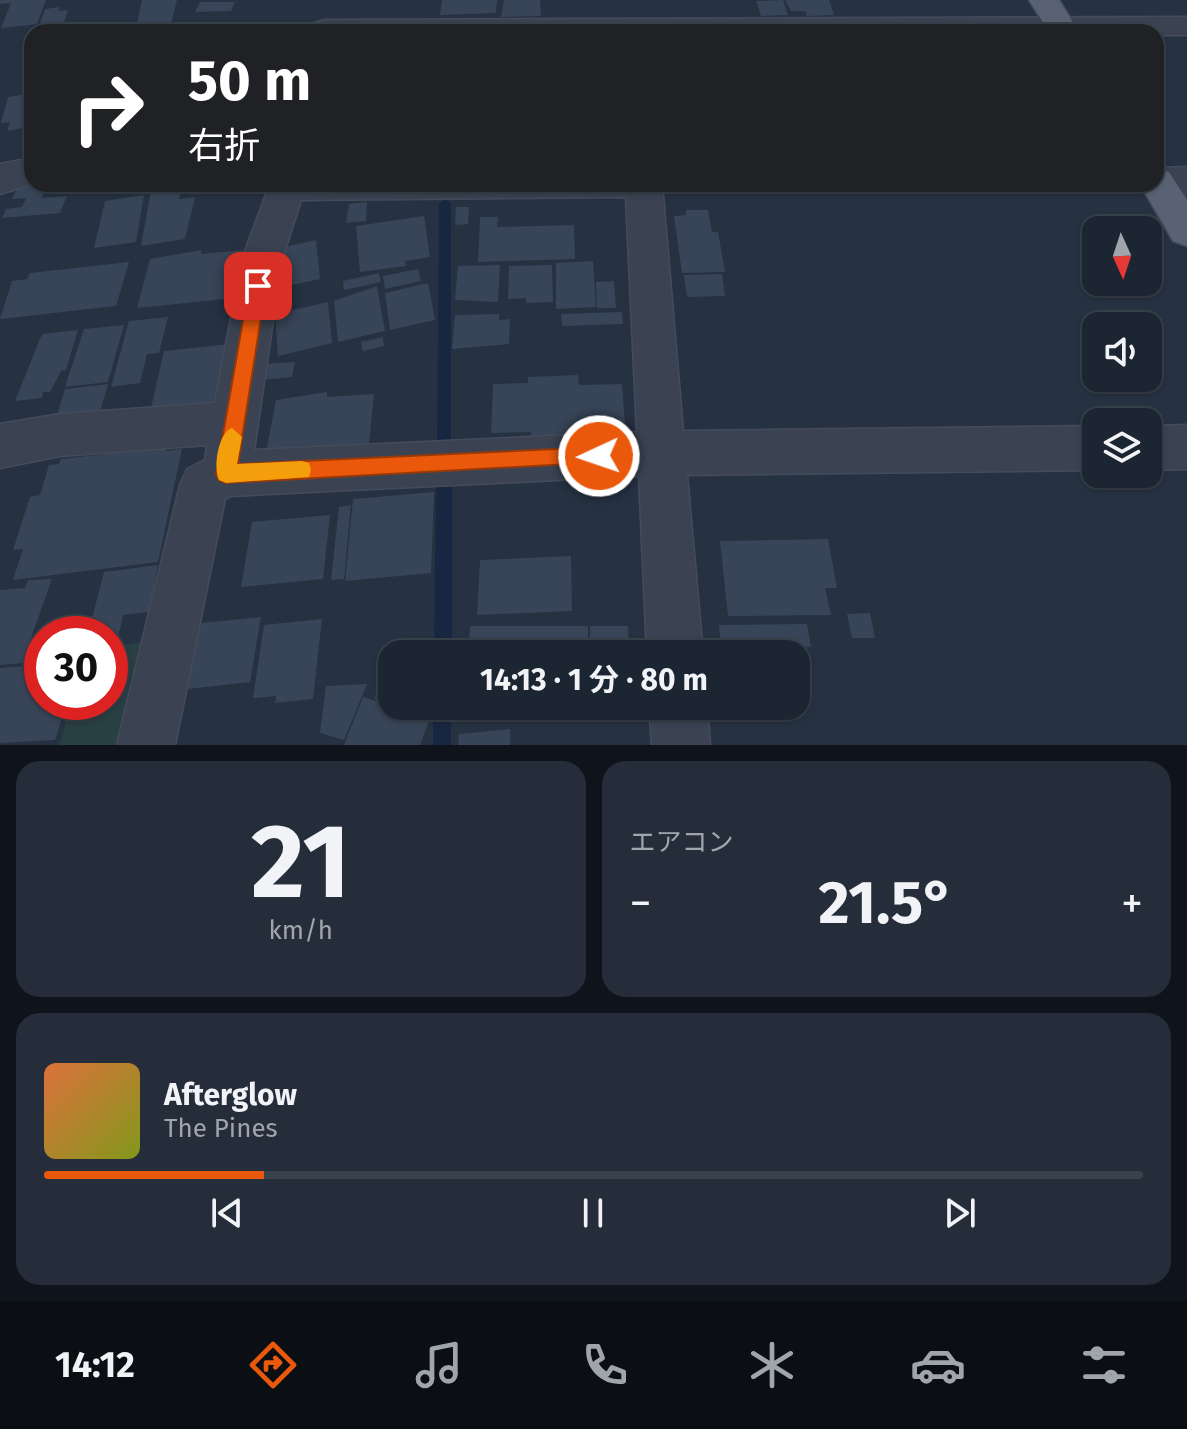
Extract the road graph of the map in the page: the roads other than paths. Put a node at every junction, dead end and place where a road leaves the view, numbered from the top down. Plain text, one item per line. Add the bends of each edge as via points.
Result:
1 (1044, 0) edge
2 (328, 20) edge
3 (633, 20) edge
4 (824, 24) edge
5 (1059, 24) edge
6 (1187, 26) edge
7 (1164, 27) edge
8 (1187, 180) edge
9 (1164, 181) edge
10 (286, 192) edge
11 (642, 192) edge
12 (1163, 192) edge
13 (1187, 231) edge
14 (234, 422) junction
15 (0, 446) edge
16 (1187, 447) edge
17 (1082, 448) edge
18 (1162, 448) edge
19 (661, 453) junction
20 (226, 474) junction
21 (674, 640) edge
22 (679, 720) edge
23 (146, 745) edge
24 (681, 745) edge

1 - 5 main road
2 - 3 street
3 - 4 street
6 - 7 street
8 - 9 street
10 - 14 street via 262,259
11 - 19 street
12 - 13 main road
14 - 15 street via 60,435
14 - 20 street
16 - 18 street
17 - 19 street
19 - 20 street
19 - 21 street
20 - 23 street via 204,485
22 - 24 street

